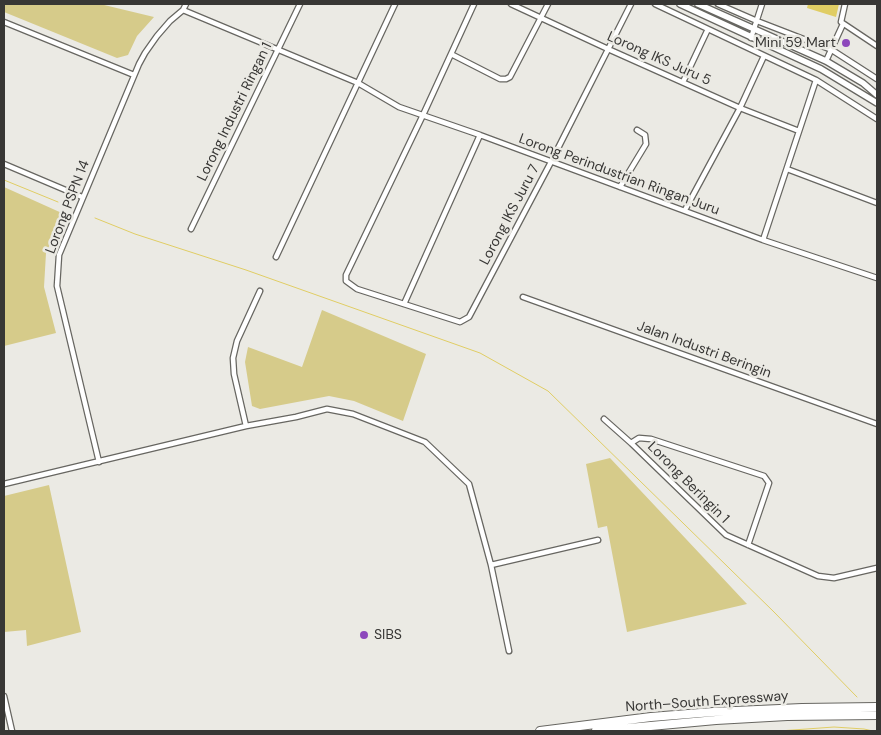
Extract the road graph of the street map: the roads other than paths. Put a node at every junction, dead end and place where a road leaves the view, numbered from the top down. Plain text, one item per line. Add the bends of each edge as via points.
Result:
1 (186, 4) edge
2 (300, 4) edge
3 (395, 4) edge
4 (474, 4) edge
5 (511, 4) edge
6 (548, 4) edge
7 (631, 4) edge
8 (654, 4) edge
9 (680, 4) edge
10 (698, 4) edge
11 (718, 4) edge
12 (762, 4) edge
13 (845, 4) edge
14 (183, 10) junction
15 (541, 18) junction
16 (756, 21) junction
17 (4, 22) edge
18 (842, 23) junction
19 (708, 29) junction
20 (754, 30) junction
21 (751, 38) junction
22 (877, 46) edge
23 (278, 49) junction
24 (608, 49) junction
25 (832, 50) junction
26 (451, 54) junction
27 (764, 56) junction
28 (826, 61) junction
29 (134, 74) junction
30 (877, 79) edge
31 (816, 80) junction
32 (683, 82) junction
33 (358, 84) junction
34 (877, 95) edge
35 (877, 103) edge
36 (740, 108) junction
37 (423, 115) junction
38 (877, 119) edge
39 (637, 130) dead end
40 (799, 131) junction
41 (480, 135) junction
42 (551, 162) junction
43 (4, 164) edge
44 (787, 169) junction
45 (620, 187) junction
46 (82, 197) junction
47 (877, 203) edge
48 (685, 210) junction
49 (191, 229) dead end
50 (763, 240) junction
51 (276, 257) dead end
52 (877, 278) edge
53 (260, 291) dead end
54 (523, 297) dead end
55 (404, 304) junction
56 (604, 419) dead end
57 (877, 424) edge
58 (246, 426) junction
59 (631, 443) junction
60 (99, 462) junction
61 (4, 484) edge
62 (598, 540) dead end
63 (748, 545) junction
64 (491, 565) junction
65 (877, 568) edge
66 (509, 651) dead end
67 (4, 696) edge
68 (877, 707) edge
69 (877, 715) edge
70 (12, 731) edge
71 (540, 731) edge
72 (596, 731) edge

1 - 14 street
2 - 23 street, Lorong Industri Ringan 1
3 - 33 street
4 - 26 street
5 - 15 street, Lorong IKS Juru 5
6 - 15 street
7 - 24 street, Lorong IKS Juru 7
8 - 19 street
9 - 21 street
10 - 20 street
11 - 16 street
12 - 16 street
13 - 18 street
14 - 23 street, Lorong Perindustrian Ringan Juru
14 - 29 street, Lorong PSPN 14 via 157,36
15 - 24 street, Lorong IKS Juru 5
15 - 26 street via 506,79
16 - 20 street
16 - 25 street
17 - 29 street
18 - 22 street
18 - 25 street
19 - 27 street
19 - 32 street
20 - 21 street
20 - 28 street
21 - 35 street via 821,69
23 - 33 street, Lorong Perindustrian Ringan Juru
23 - 49 street, Lorong Industri Ringan 1
24 - 32 street, Lorong IKS Juru 5
24 - 42 street, Lorong IKS Juru 7
25 - 28 street
25 - 30 street
26 - 37 street
27 - 31 street
27 - 36 street
28 - 34 street
29 - 46 street, Lorong PSPN 14
31 - 38 street
31 - 40 street
32 - 36 street, Lorong IKS Juru 5
33 - 37 street, Lorong Perindustrian Ringan Juru via 399,107
33 - 51 street
36 - 40 street, Lorong IKS Juru 5
36 - 48 street
37 - 41 street, Lorong Perindustrian Ringan Juru
37 - 55 street via 346,275 346,281 357,289
39 - 45 street via 645,135 646,144
40 - 44 street
41 - 42 street, Lorong Perindustrian Ringan Juru
41 - 55 street
42 - 45 street, Lorong Perindustrian Ringan Juru
42 - 55 street, Lorong IKS Juru 7 via 469,317 456,322
43 - 46 street
44 - 47 street
44 - 50 street
45 - 48 street, Lorong Perindustrian Ringan Juru
46 - 60 street, Lorong PSPN 14 via 59,255 57,286
48 - 50 street, Lorong Perindustrian Ringan Juru
50 - 52 street, Lorong Perindustrian Ringan Juru
53 - 58 street via 237,341 233,358
54 - 57 street, Jalan Industri Beringin
56 - 59 street, Lorong Beringin 1
58 - 60 street
58 - 64 street via 326,410 353,414 425,442 468,484
59 - 63 street, Lorong Beringin 1 via 721,532
59 - 63 street via 639,438 651,439 764,476 769,483
60 - 61 street
62 - 64 street
63 - 65 street, Lorong Beringin 1 via 818,576 834,578
64 - 66 street
67 - 70 street
68 - 71 highway, North–South Expressway via 713,712
69 - 72 highway, North–South Expressway via 725,719

